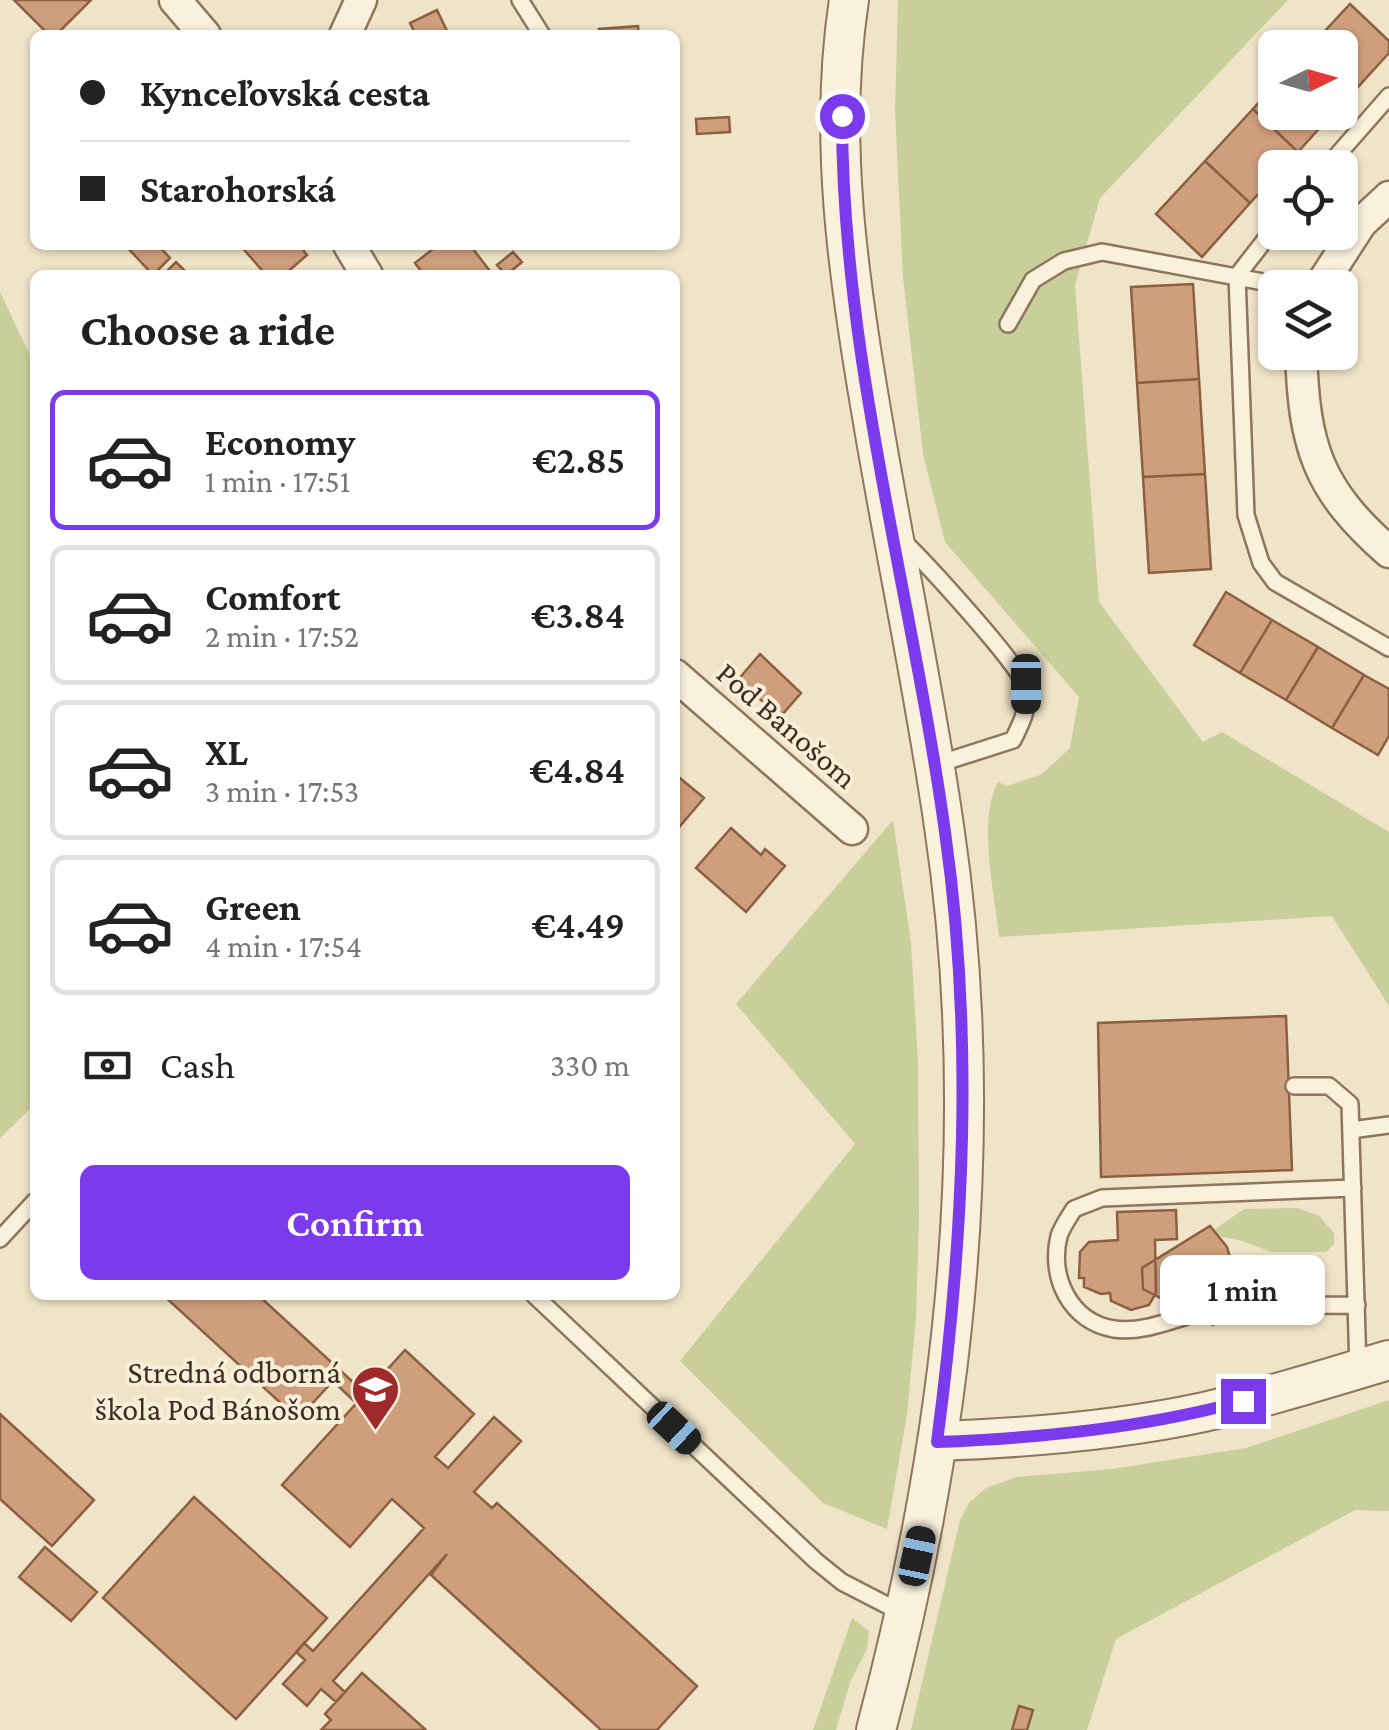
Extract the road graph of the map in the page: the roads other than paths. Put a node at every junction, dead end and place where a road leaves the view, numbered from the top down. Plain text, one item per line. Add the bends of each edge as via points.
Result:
1 (175, 0) edge
2 (361, 0) edge
3 (520, 0) edge
4 (849, 0) edge
5 (201, 30) edge
6 (347, 30) edge
7 (539, 30) edge
8 (1389, 96) edge
9 (1342, 150) edge
10 (1389, 197) edge
11 (1258, 249) edge
12 (1331, 270) edge
13 (1237, 276) junction
14 (1258, 280) edge
15 (1008, 324) dead end
16 (1302, 370) edge
17 (891, 530) junction
18 (1389, 552) edge
19 (1389, 648) edge
20 (680, 679) edge
21 (935, 765) junction
22 (852, 828) dead end
23 (1294, 1086) dead end
24 (1389, 1125) edge
25 (1350, 1130) junction
26 (1353, 1188) junction
27 (30, 1206) edge
28 (0, 1239) edge
29 (539, 1300) edge
30 (1356, 1304) junction
31 (1374, 1365) edge
32 (937, 1442) junction
33 (905, 1614) junction
34 (876, 1730) edge

1 - 5 street
2 - 6 street
3 - 7 lane
4 - 17 street via 842,88 847,253
8 - 9 lane
10 - 12 street via 1361,223
11 - 13 lane
13 - 14 lane
13 - 15 lane via 1102,252 1064,260 1034,280
13 - 19 lane via 1246,515 1262,563 1275,582
16 - 18 street via 1303,411 1319,466 1344,510
17 - 21 street
17 - 21 lane via 935,571 1026,684 1026,713 1013,740
20 - 22 street, Pod Banošom
21 - 32 street via 960,967 964,1126
23 - 25 lane via 1329,1086 1350,1104
24 - 25 lane
25 - 26 lane
26 - 30 lane
26 - 30 lane via 1102,1198 1074,1209 1060,1235 1056,1271 1065,1297 1089,1319 1114,1329 1220,1308
27 - 28 lane
29 - 33 lane via 816,1562
30 - 31 lane
31 - 32 street via 1204,1412 1117,1428
32 - 33 street
33 - 34 street

